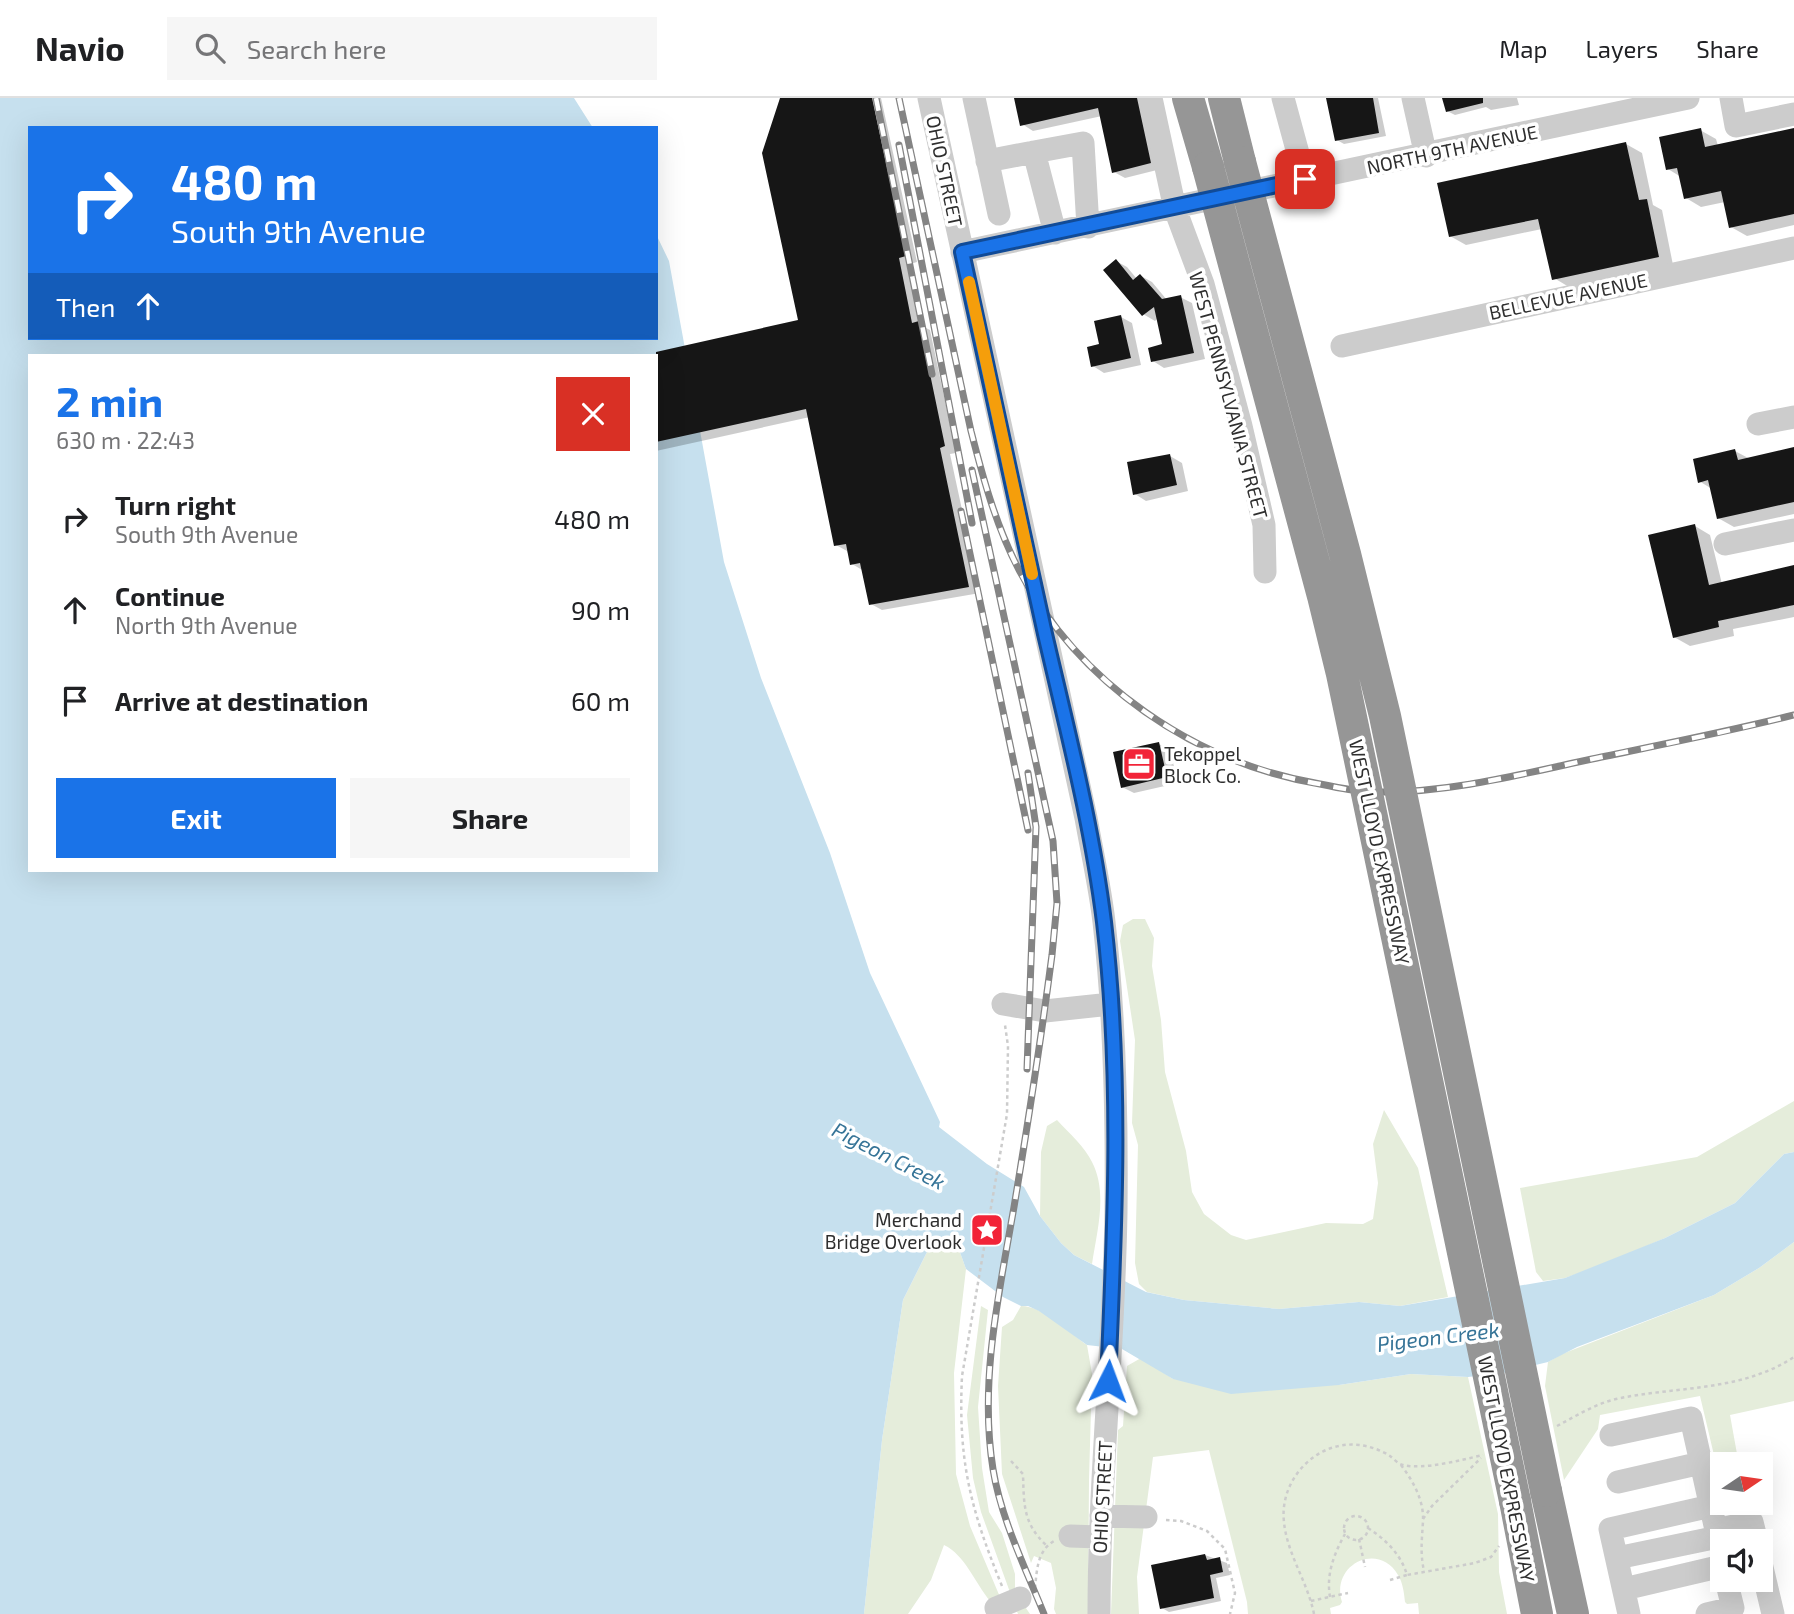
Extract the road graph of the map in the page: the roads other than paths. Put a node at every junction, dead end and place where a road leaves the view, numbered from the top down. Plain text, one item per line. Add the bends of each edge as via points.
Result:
1 (929, 98) edge
2 (974, 98) edge
3 (1151, 98) edge
4 (1188, 98) edge
5 (1224, 98) edge
6 (1283, 98) edge
7 (1413, 98) edge
8 (1688, 98) edge
9 (1731, 98) edge
10 (1662, 101) edge
11 (1794, 114) edge
12 (1034, 152) junction
13 (1426, 156) junction
14 (987, 161) junction
15 (1305, 179) junction
16 (1175, 209) junction
17 (999, 214) dead end
18 (1088, 227) junction
19 (1055, 233) junction
20 (1794, 248) edge
21 (962, 252) junction
22 (1342, 346) dead end
23 (1794, 416) edge
24 (1758, 424) dead end
25 (1794, 530) edge
26 (1725, 544) dead end
27 (1265, 572) dead end
28 (1003, 1004) road end
29 (1111, 1004) junction
30 (1611, 1435) dead end
31 (1701, 1463) junction
32 (1618, 1482) dead end
33 (1710, 1502) edge
34 (1710, 1506) edge
35 (1146, 1517) road end
36 (1100, 1527) junction
37 (1730, 1529) edge
38 (1754, 1529) edge
39 (1710, 1535) edge
40 (1070, 1536) road end
41 (1617, 1559) junction
42 (1710, 1569) edge
43 (1624, 1589) junction
44 (1729, 1592) edge
45 (1768, 1592) edge
46 (1733, 1611) edge
47 (1099, 1614) edge
48 (1537, 1614) edge
49 (1574, 1614) edge
50 (1629, 1614) edge
51 (1706, 1614) edge
52 (1773, 1614) edge

1 - 21 street, OHIO STREET
2 - 14 street
3 - 16 street, WEST PENNSYLVANIA STREET
4 - 48 highway, WEST LLOYD EXPRESSWAY, bridge via 1342,674
5 - 49 highway, WEST LLOYD EXPRESSWAY, bridge via 1385,716
6 - 15 street
7 - 13 street
8 - 10 street, NORTH 9TH AVENUE
9 - 11 street via 1736,126
10 - 13 street, NORTH 9TH AVENUE
12 - 14 street
12 - 18 street via 1083,143
12 - 19 street
13 - 15 street, NORTH 9TH AVENUE
14 - 17 street
15 - 16 street, NORTH 9TH AVENUE
16 - 18 street, NORTH 9TH AVENUE
16 - 27 street, WEST PENNSYLVANIA STREET via 1203,284 1241,426 1264,525
18 - 19 street, NORTH 9TH AVENUE
19 - 21 street, NORTH 9TH AVENUE
20 - 22 street, BELLEVUE AVENUE
21 - 29 street, OHIO STREET via 1086,818
23 - 24 street
25 - 26 street
28 - 29 street via 1045,1011
29 - 36 street, OHIO STREET via 1116,1215
30 - 31 street via 1691,1418
31 - 32 street
31 - 33 street
34 - 41 street via 1610,1529
35 - 36 street
36 - 40 street
36 - 47 street, OHIO STREET
37 - 38 street via 1752,1522
39 - 41 street
41 - 43 street
42 - 43 street
43 - 50 street
44 - 46 street
45 - 52 street
46 - 51 street

